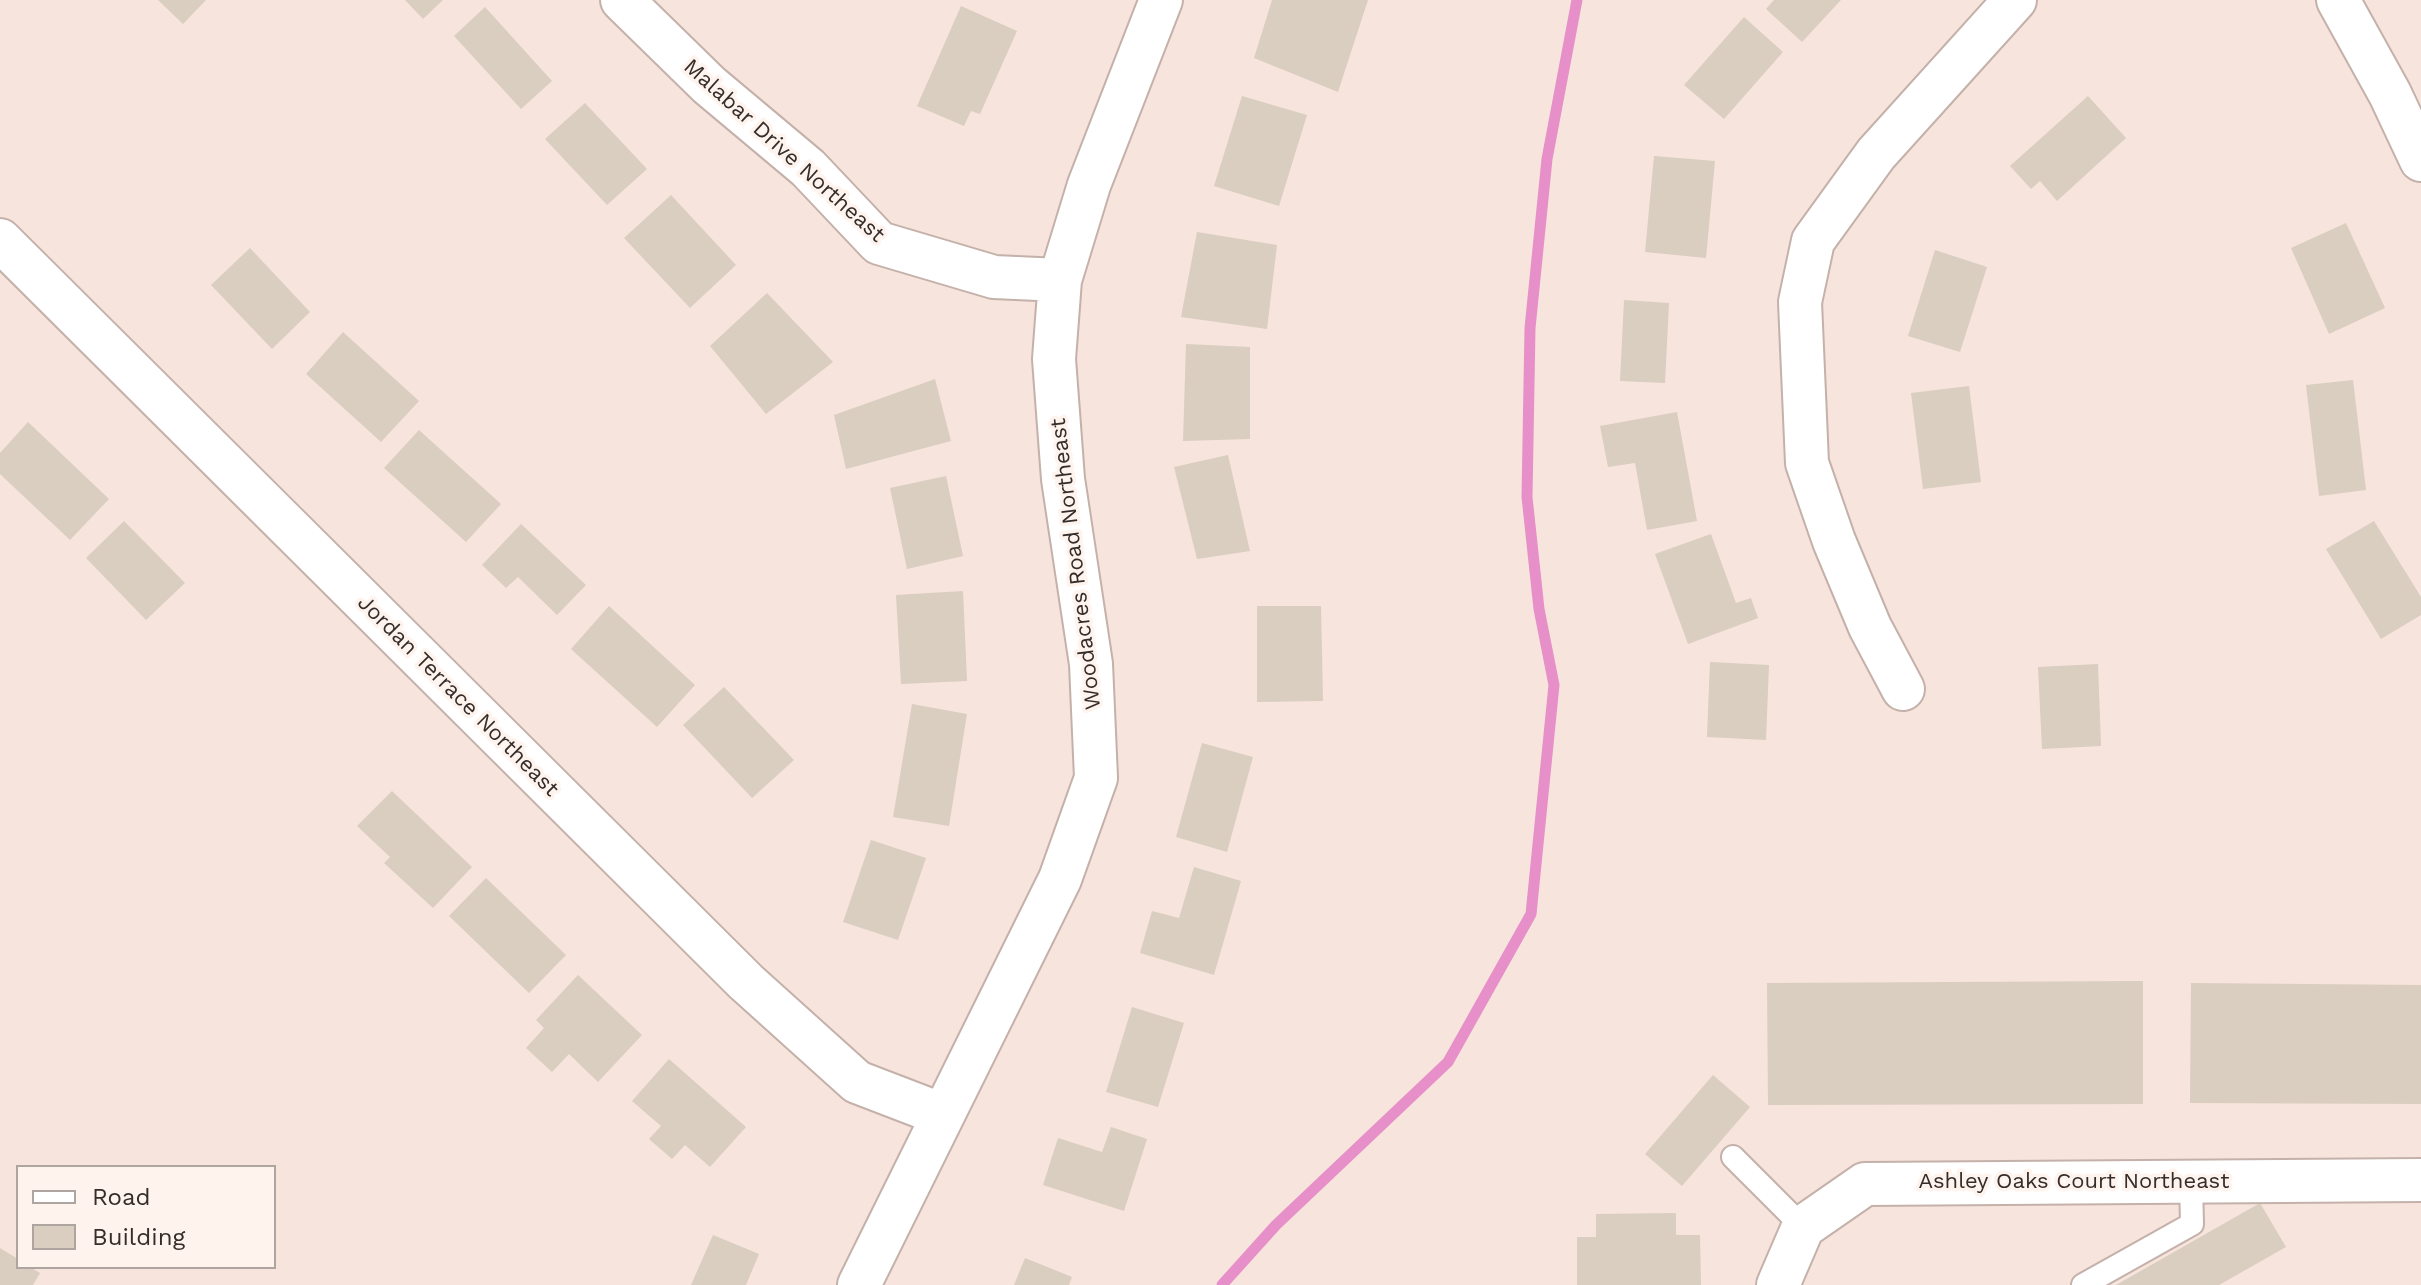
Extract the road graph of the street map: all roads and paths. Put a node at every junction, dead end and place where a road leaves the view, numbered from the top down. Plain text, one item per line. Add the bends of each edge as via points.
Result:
1 (622, 0) edge
2 (1161, 0) edge
3 (2015, 0) edge
4 (2338, 0) edge
5 (2421, 160) edge
6 (0, 240) edge
7 (1060, 280) junction
8 (1903, 689) dead end
9 (943, 1115) junction
10 (1733, 1157) dead end
11 (2421, 1180) edge
12 (2191, 1181) junction
13 (1803, 1227) junction
14 (859, 1285) edge
15 (1778, 1285) edge
16 (2083, 1285) edge

1 - 7 street, Malabar Drive Northeast via 709,85 808,168 879,243 994,277
2 - 7 street, Woodacres Road Northeast via 1089,185
3 - 8 street via 1876,154 1813,241 1800,302 1807,463 1858,598
4 - 5 street
6 - 9 street, Jordan Terrace Northeast via 746,982 857,1082
7 - 9 street, Woodacres Road Northeast via 1054,359 1061,464 1091,664 1096,778 1060,879
9 - 14 street, Woodacres Road Northeast
10 - 13 lane
11 - 12 street, Ashley Oaks Court Northeast
12 - 13 street, Ashley Oaks Court Northeast via 1865,1184
12 - 16 lane via 2192,1224
13 - 15 street

